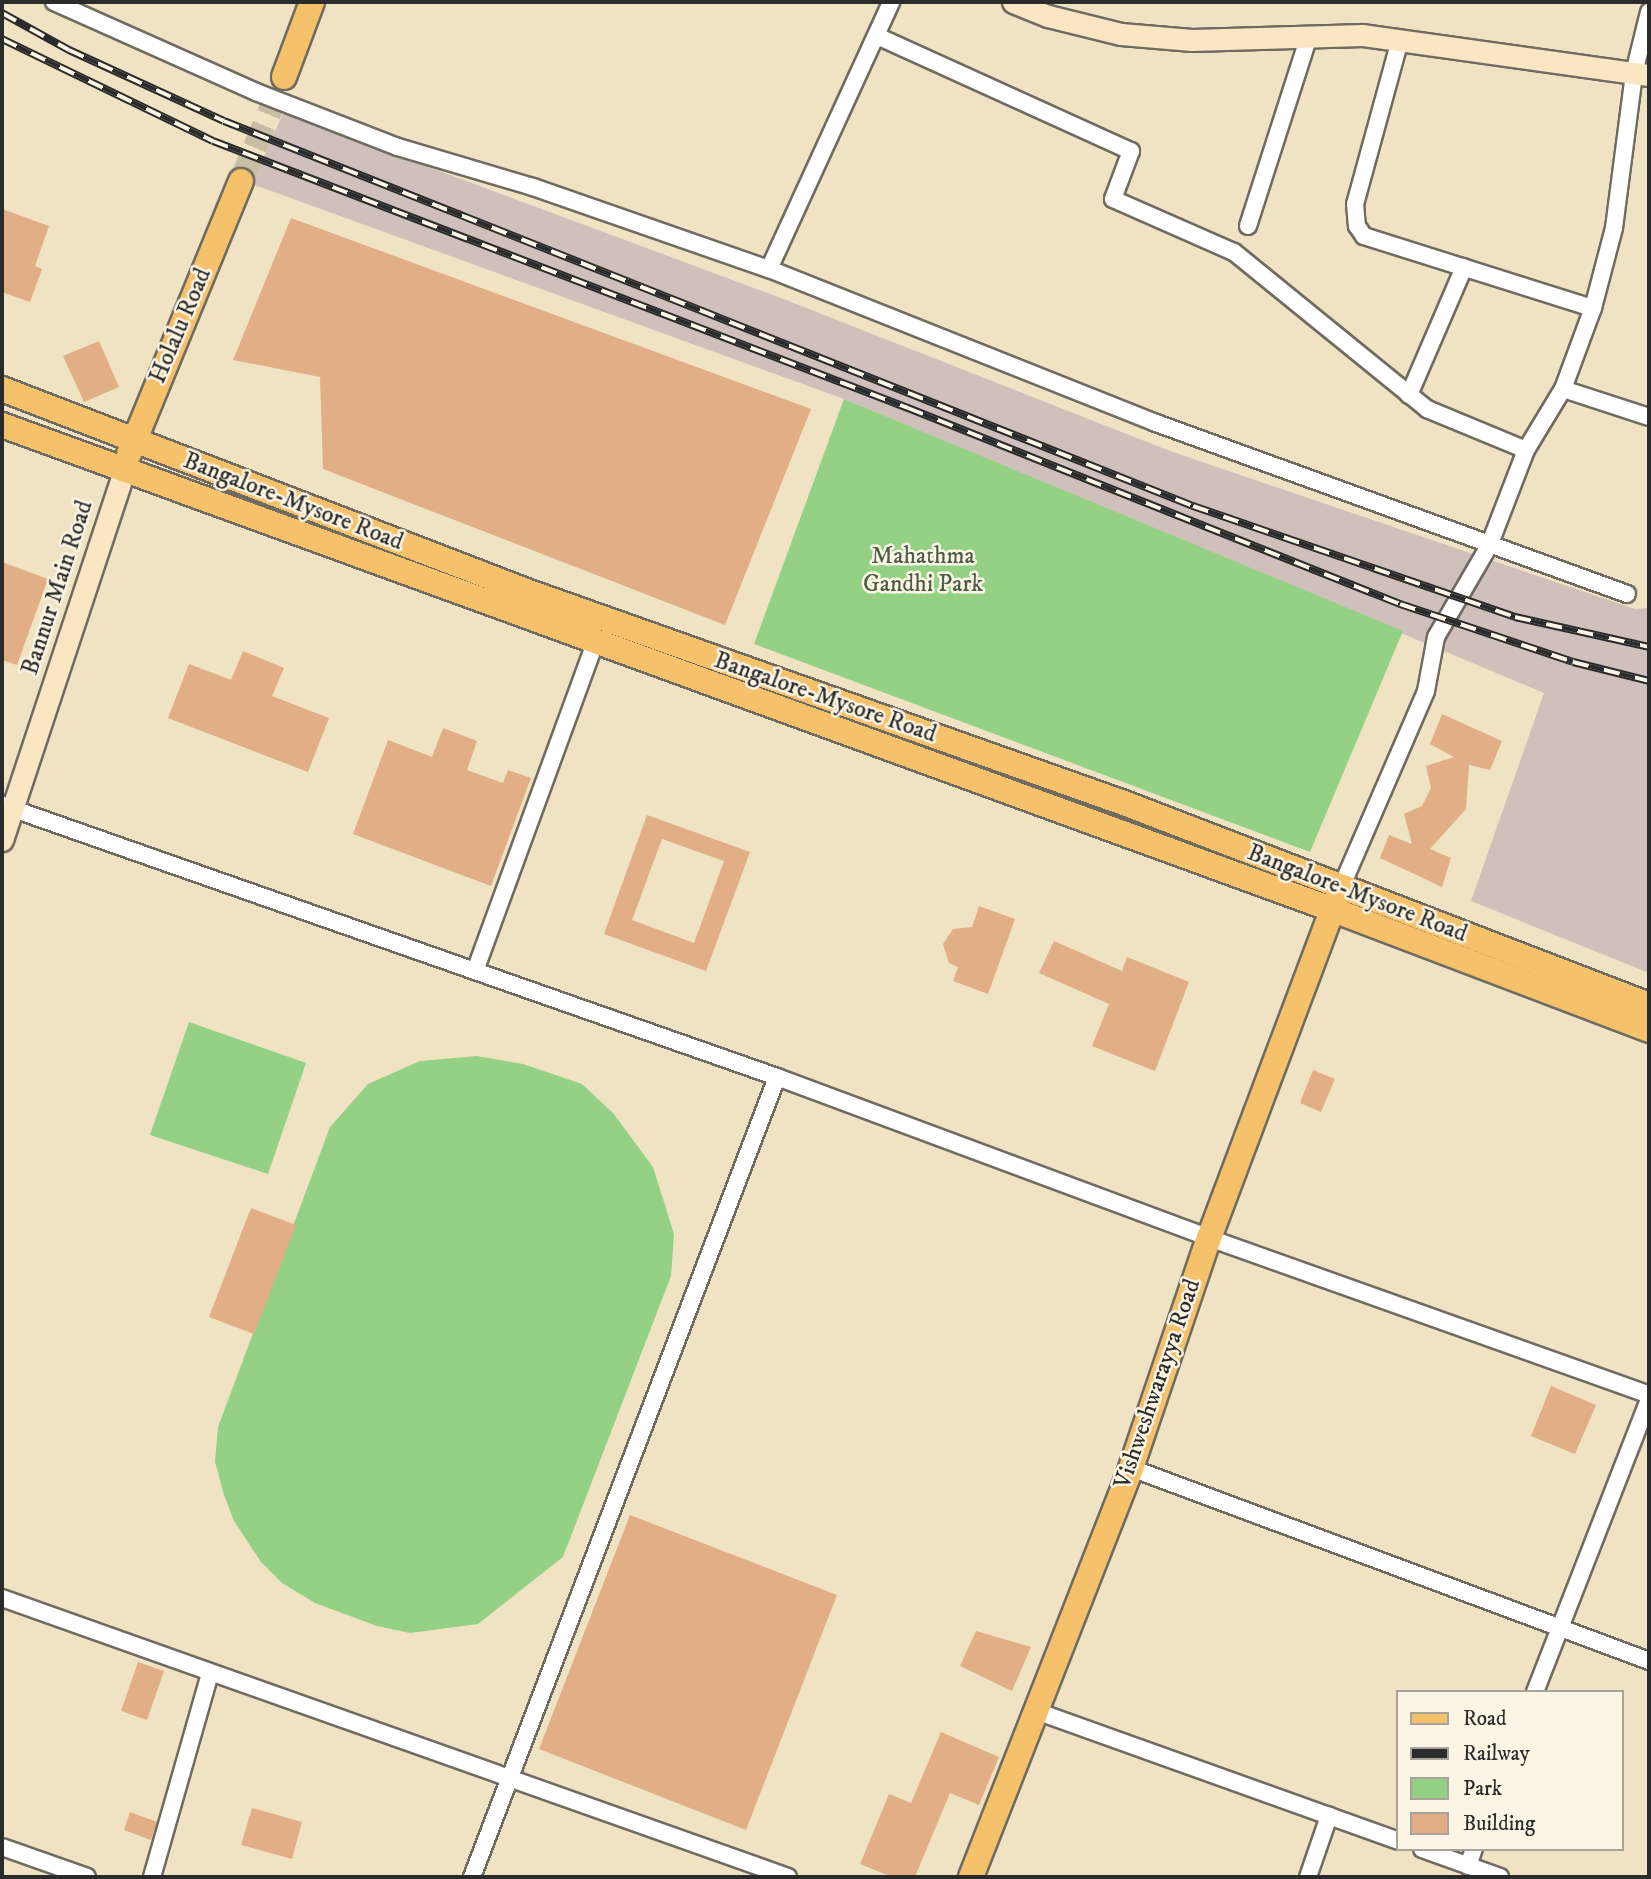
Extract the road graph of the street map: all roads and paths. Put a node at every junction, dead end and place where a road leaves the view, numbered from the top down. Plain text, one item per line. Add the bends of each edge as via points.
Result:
1 (54, 2) edge
2 (312, 2) edge
3 (891, 2) edge
4 (1013, 2) edge
5 (1649, 12) edge
6 (877, 36) junction
7 (1309, 36) junction
8 (1400, 40) junction
9 (1641, 74) edge
10 (284, 77) tunnel mouth
11 (241, 181) tunnel mouth
12 (1248, 226) dead end
13 (1464, 267) junction
14 (769, 269) junction
15 (1592, 308) junction
16 (2, 389) edge
17 (1563, 389) junction
18 (1409, 395) junction
19 (1649, 417) edge
20 (2, 425) edge
21 (134, 440) junction
22 (1526, 450) junction
23 (124, 471) junction
24 (1489, 546) junction
25 (1628, 594) dead end
26 (595, 643) junction
27 (8, 808) edge
28 (2, 841) edge
29 (1336, 899) junction
30 (475, 971) junction
31 (1649, 1005) edge
32 (1649, 1030) edge
33 (777, 1077) junction
34 (1209, 1238) junction
35 (1649, 1397) edge
36 (1130, 1468) junction
37 (2, 1598) edge
38 (1560, 1628) junction
39 (1649, 1661) edge
40 (210, 1673) junction
41 (1536, 1690) edge
42 (1033, 1710) junction
43 (506, 1779) junction
44 (1329, 1816) junction
45 (1396, 1840) edge
46 (2, 1847) edge
47 (1427, 1851) edge
48 (1473, 1851) edge
49 (1468, 1866) junction
50 (87, 1877) edge
51 (152, 1877) edge
52 (472, 1877) edge
53 (788, 1877) edge
54 (971, 1877) edge
55 (1307, 1877) edge
56 (1500, 1877) edge

1 - 14 street via 256,92 398,147 533,187
2 - 10 main road
3 - 6 street
4 - 7 street via 1121,34 1192,40
5 - 9 street
6 - 14 street
6 - 18 street via 1131,151 1113,199 1234,252
7 - 8 street
7 - 12 street
8 - 9 street
8 - 13 street via 1354,217 1364,236
9 - 15 street via 1614,228
11 - 21 main road, Holalu Road
13 - 15 street
13 - 18 street
14 - 24 street via 1156,423
15 - 17 street
16 - 21 main road, Bangalore-Mysore Road
17 - 19 street
17 - 22 street
18 - 22 street via 1427,409
20 - 23 main road, Bangalore-Mysore Road
21 - 23 main road, Holalu Road
21 - 29 main road, Bangalore-Mysore Road via 745,672 1124,803
22 - 24 street
23 - 26 main road, Bangalore-Mysore Road
23 - 27 street, Bannur Main Road
24 - 25 street
24 - 29 street via 1436,637 1426,691
26 - 29 main road, Bangalore-Mysore Road
26 - 30 street
27 - 28 street, Bannur Main Road
27 - 30 street
29 - 31 main road, Bangalore-Mysore Road
29 - 32 main road, Bangalore-Mysore Road
29 - 34 main road, Vishweshwarayya Road
30 - 33 street
33 - 34 street
33 - 43 street
34 - 35 street
34 - 36 main road, Vishweshwarayya Road
35 - 38 street
36 - 38 street
36 - 42 main road, Vishweshwarayya Road
37 - 40 street
38 - 39 street
38 - 41 street
40 - 43 street
40 - 51 street
42 - 44 street
42 - 54 main road, Vishweshwarayya Road
43 - 52 street
43 - 53 street
44 - 45 street
44 - 55 street
46 - 50 street
47 - 49 street
48 - 49 street
49 - 56 street

